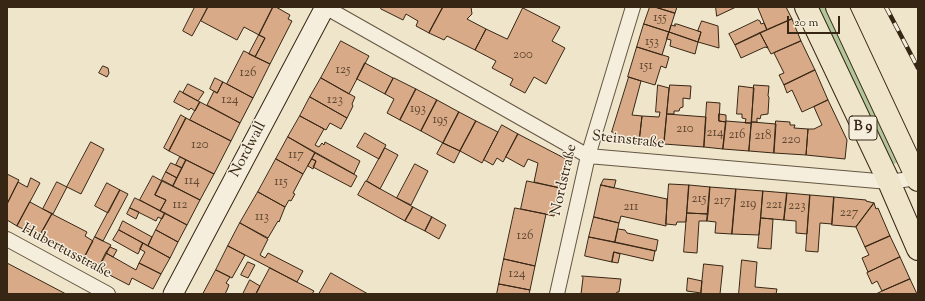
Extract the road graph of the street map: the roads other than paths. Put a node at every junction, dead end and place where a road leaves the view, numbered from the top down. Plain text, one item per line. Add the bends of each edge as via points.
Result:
1 (325, 7) edge
2 (633, 7) edge
3 (806, 7) edge
4 (837, 7) edge
5 (588, 156) junction
6 (917, 179) edge
7 (889, 182) junction
8 (7, 239) edge
9 (918, 249) edge
10 (108, 294) edge
11 (173, 294) edge
12 (557, 294) edge

1 - 5 street, Steinstraße
1 - 11 street, Nordwall
2 - 5 street, Nordstraße
3 - 7 main road, B 9
4 - 6 main road, B 9
5 - 7 street, Steinstraße
5 - 12 street, Nordstraße
6 - 7 street, Steinstraße
7 - 9 main road, B 9
8 - 10 street, Hubertusstraße

